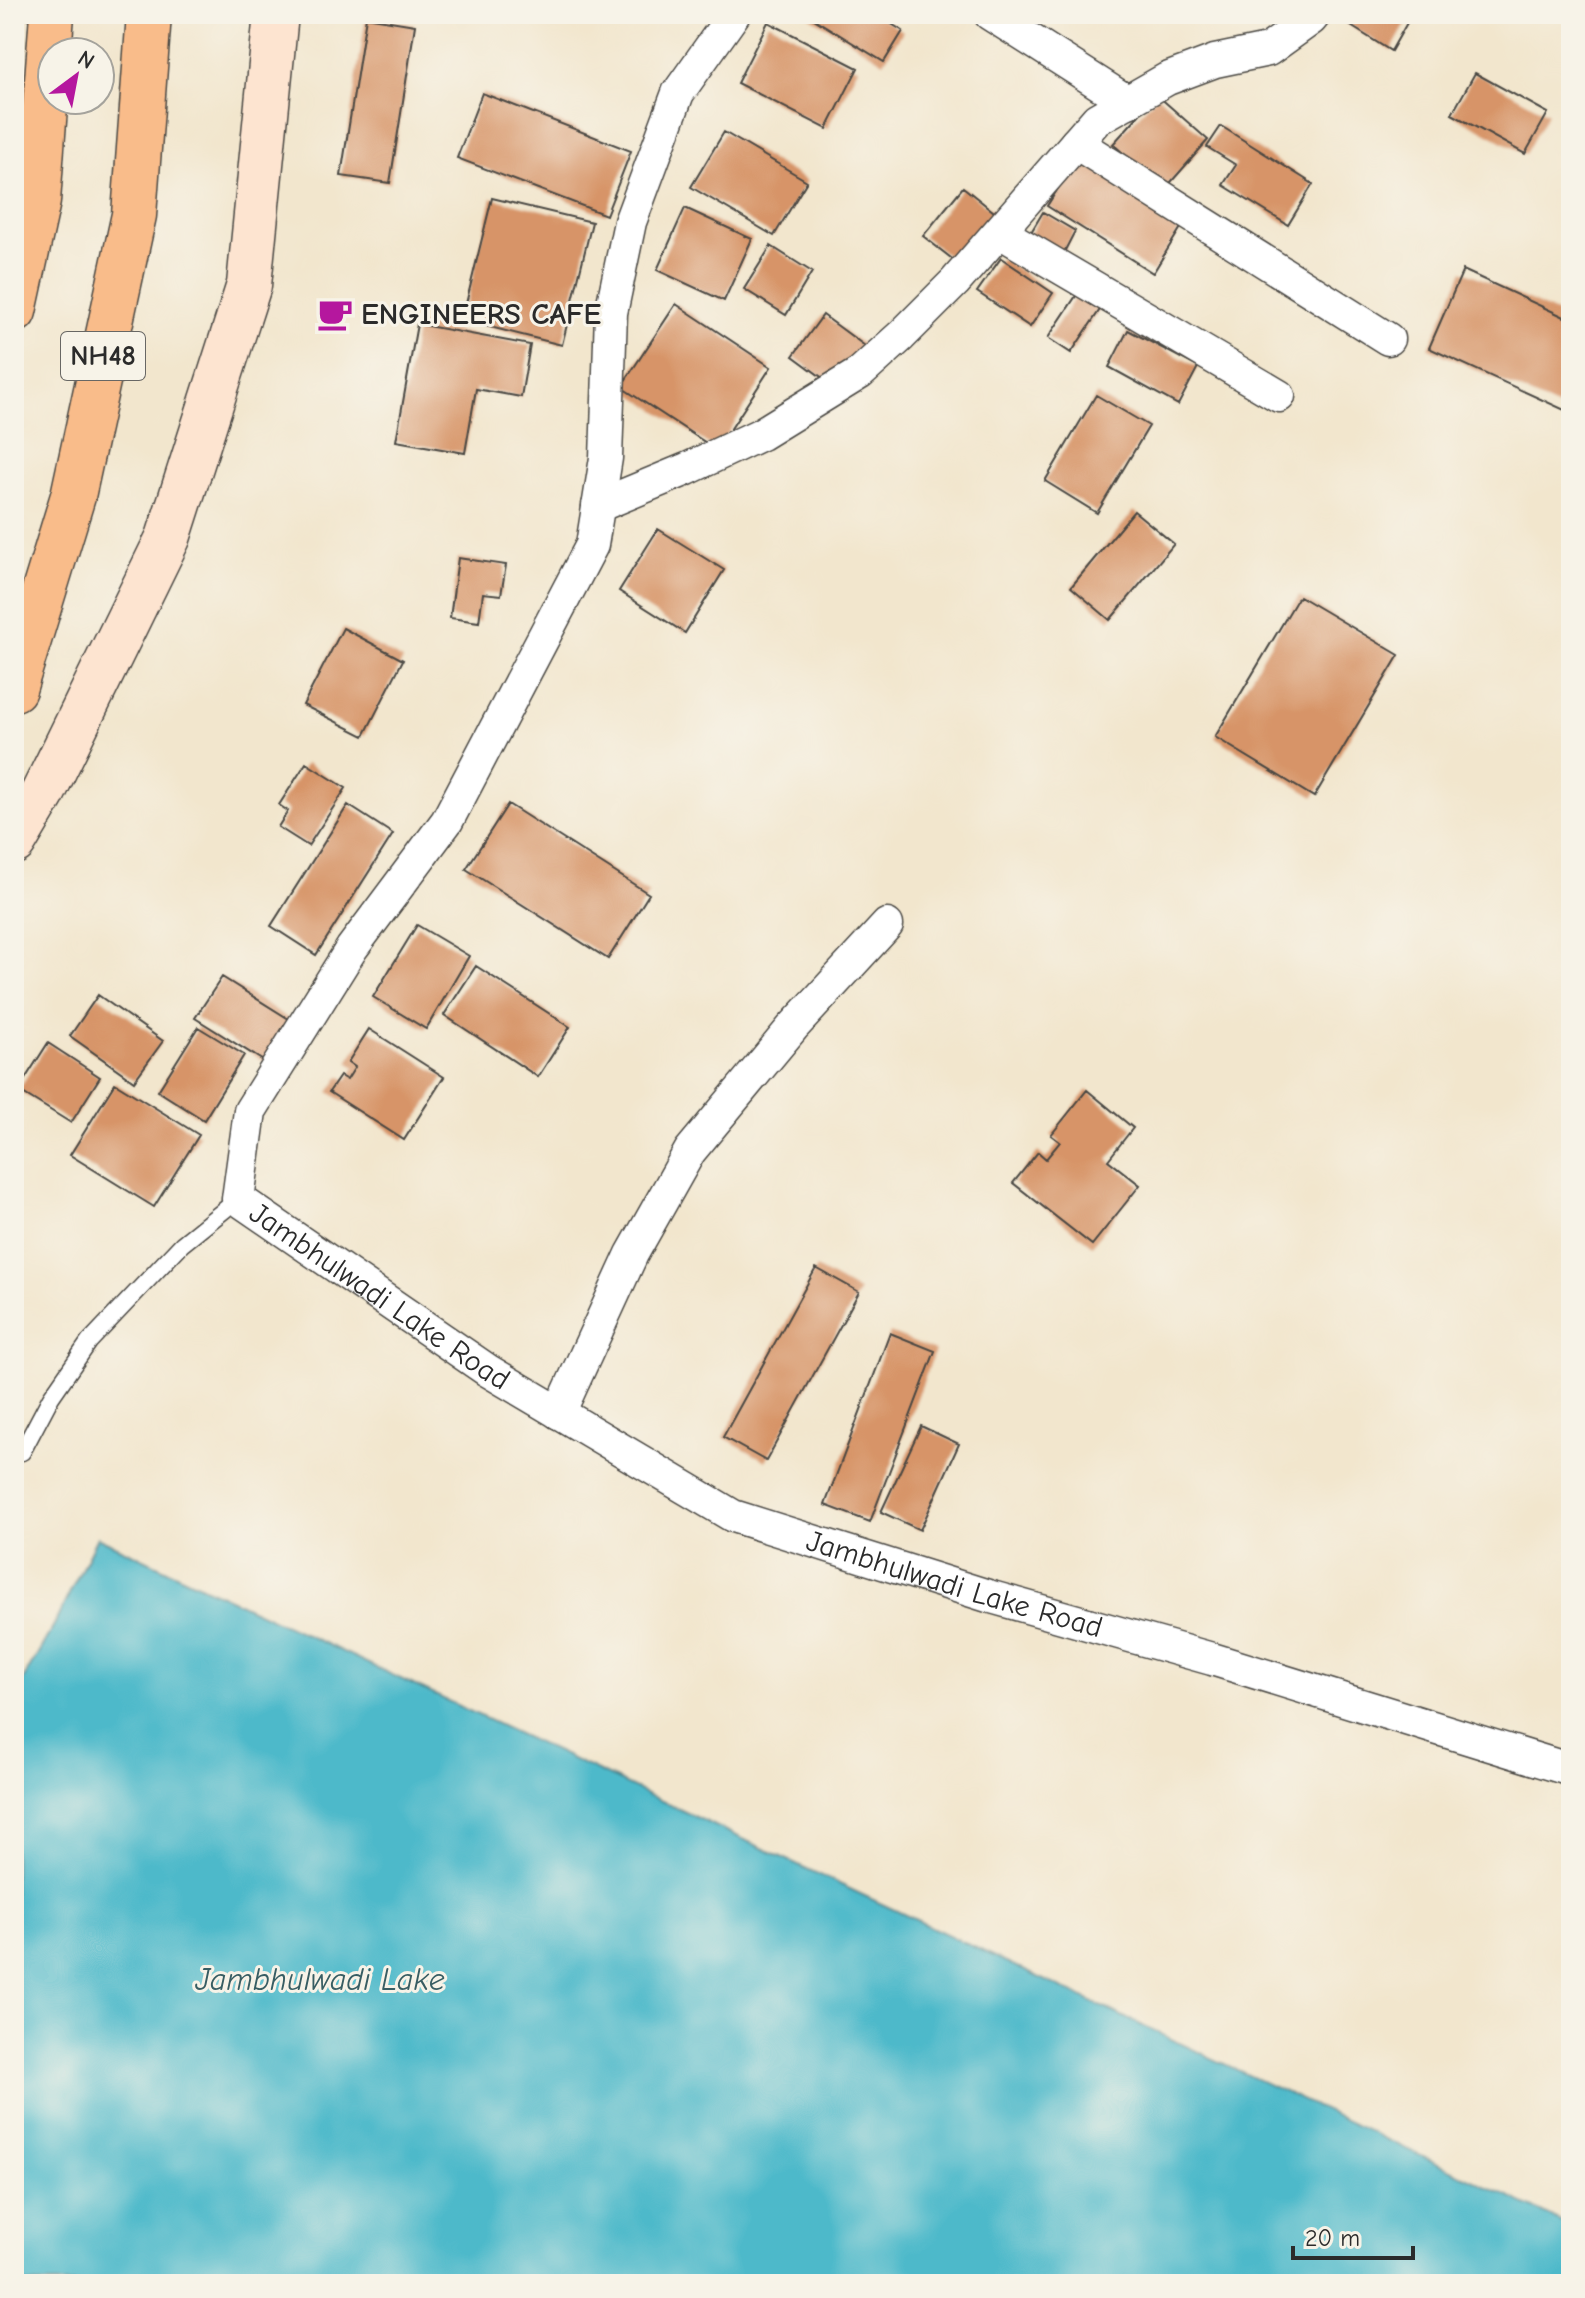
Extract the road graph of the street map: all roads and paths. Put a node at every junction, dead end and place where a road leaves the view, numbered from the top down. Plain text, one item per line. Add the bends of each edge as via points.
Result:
1 (52, 14) edge
2 (149, 14) edge
3 (276, 14) edge
4 (734, 14) edge
5 (1315, 14) edge
6 (1004, 18) edge
7 (1128, 102) junction
8 (1076, 143) junction
9 (1000, 232) junction
10 (14, 311) edge
11 (1388, 339) dead end
12 (1279, 396) dead end
13 (598, 506) junction
14 (14, 689) edge
15 (14, 842) edge
16 (887, 925) dead end
17 (238, 1199) junction
18 (559, 1413) junction
19 (22, 1452) dead end
20 (1571, 1770) edge

1 - 10 highway via 38,201
2 - 14 highway, NH48 via 134,215 73,496
3 - 15 street via 249,285 168,538
4 - 13 street, Jambhulwadi Lake Road via 678,93 630,222 611,313 606,458
5 - 7 street via 1268,50 1215,61 1167,79
6 - 7 street
7 - 8 street via 1097,119
8 - 9 street
8 - 11 street
9 - 12 street
9 - 13 street via 860,373 761,434
13 - 17 street, Jambhulwadi Lake Road via 592,545 447,821 352,948 250,1111
16 - 18 street via 690,1151 632,1254
17 - 18 street, Jambhulwadi Lake Road via 487,1370
17 - 19 lane via 182,1244 89,1342
18 - 20 street, Jambhulwadi Lake Road via 733,1516

